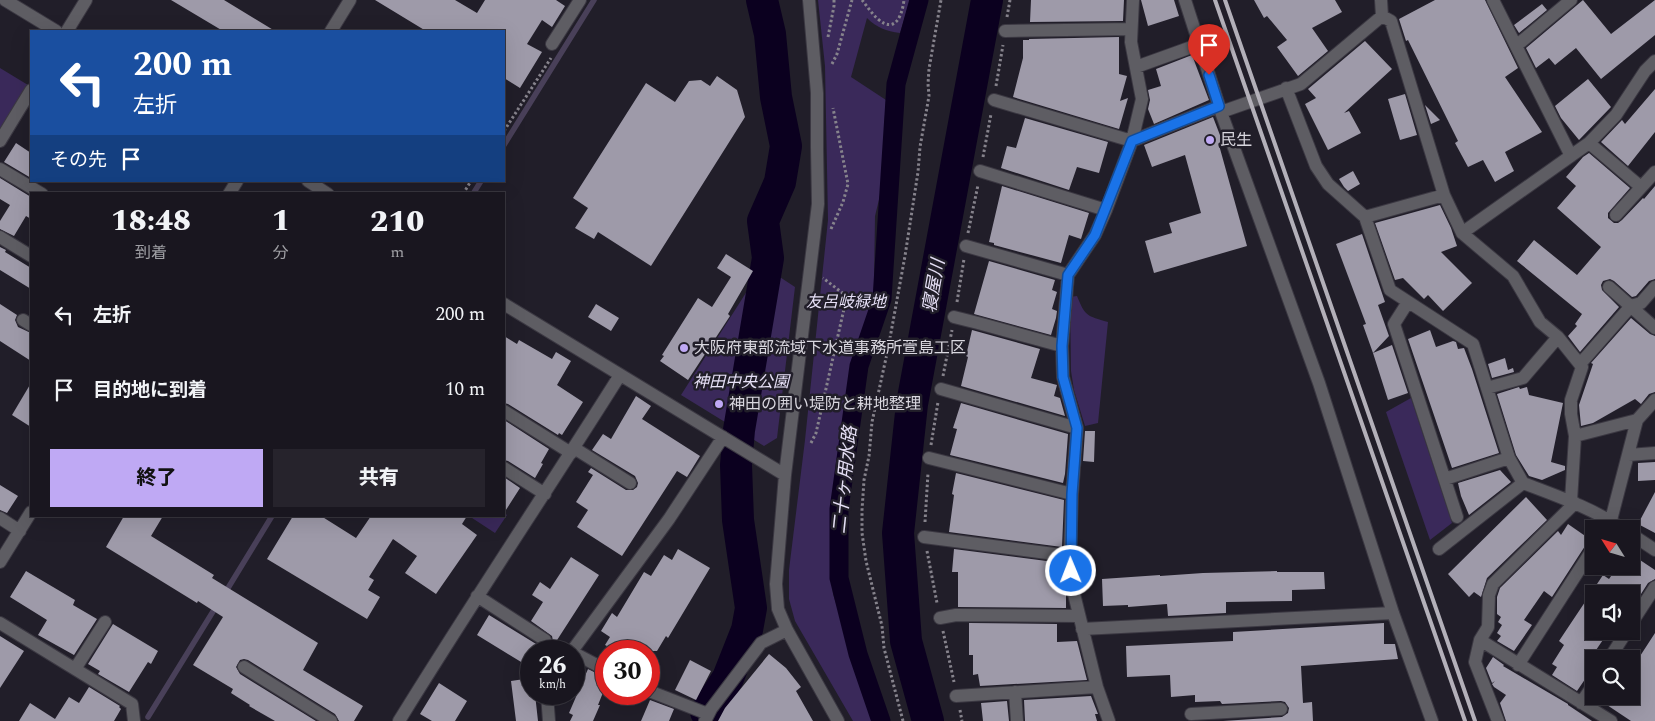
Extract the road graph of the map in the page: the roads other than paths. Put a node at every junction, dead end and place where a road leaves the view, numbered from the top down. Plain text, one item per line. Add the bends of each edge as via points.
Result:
1 (5, 0) edge
2 (86, 0) edge
3 (350, 0) edge
4 (578, 0) edge
5 (809, 0) edge
6 (1133, 0) edge
7 (1186, 0) edge
8 (1380, 0) edge
9 (1493, 0) edge
10 (1571, 0) edge
11 (1382, 16) junction
12 (54, 30) edge
13 (68, 30) edge
14 (332, 30) edge
15 (1131, 30) junction
16 (1005, 31) road end
17 (552, 44) road end
18 (1200, 44) junction
19 (1516, 46) junction
20 (1655, 61) edge
21 (1136, 67) junction
22 (1286, 88) junction
23 (30, 92) edge
24 (994, 100) road end
25 (1220, 109) junction
26 (0, 141) edge
27 (1132, 141) junction
28 (1589, 143) junction
29 (1570, 156) junction
30 (0, 170) edge
31 (980, 171) road end
32 (1655, 172) edge
33 (310, 182) edge
34 (1641, 187) junction
35 (38, 192) edge
36 (325, 192) edge
37 (1444, 195) junction
38 (1106, 210) junction
39 (1616, 215) dead end
40 (1365, 217) junction
41 (1462, 233) junction
42 (0, 237) edge
43 (966, 246) road end
44 (30, 255) edge
45 (1068, 275) junction
46 (1609, 287) dead end
47 (1655, 287) edge
48 (1408, 302) junction
49 (505, 305) edge
50 (1631, 306) junction
51 (954, 318) road end
52 (1655, 328) edge
53 (1558, 337) junction
54 (1062, 346) junction
55 (1580, 364) junction
56 (620, 375) junction
57 (1487, 388) junction
58 (941, 389) road end
59 (1655, 400) edge
60 (505, 412) edge
61 (1637, 420) junction
62 (1077, 428) junction
63 (1575, 436) junction
64 (723, 437) junction
65 (573, 450) junction
66 (1655, 453) edge
67 (1628, 455) junction
68 (929, 458) road end
69 (1509, 458) junction
70 (505, 469) edge
71 (785, 475) junction
72 (1444, 480) junction
73 (630, 483) dead end
74 (1522, 483) junction
75 (546, 494) junction
76 (1072, 494) junction
77 (1573, 502) junction
78 (30, 514) edge
79 (1457, 517) dead end
80 (0, 518) edge
81 (1600, 520) edge
82 (1609, 520) edge
83 (20, 530) junction
84 (924, 537) road end
85 (1640, 540) edge
86 (1439, 550) dead end
87 (1655, 550) edge
88 (1070, 556) junction
89 (1585, 561) edge
90 (0, 562) edge
91 (1655, 587) edge
92 (477, 596) junction
93 (1640, 610) edge
94 (1393, 613) junction
95 (1078, 616) junction
96 (940, 618) road end
97 (104, 622) dead end
98 (0, 623) edge
99 (1082, 629) junction
100 (787, 630) junction
101 (545, 640) dead end
102 (582, 640) edge
103 (1480, 640) junction
104 (1518, 665) junction
105 (244, 668) dead end
106 (75, 669) junction
107 (1097, 688) junction
108 (1015, 692) junction
109 (660, 696) edge
110 (956, 696) road end
111 (1585, 698) edge
112 (1582, 703) junction
113 (548, 705) edge
114 (1277, 713) edge
115 (1192, 714) dead end
116 (707, 718) edge
117 (133, 720) edge
118 (331, 721) edge
119 (399, 721) edge
120 (549, 721) edge
121 (838, 721) edge
122 (1017, 721) edge
123 (1109, 721) edge
124 (1432, 721) edge
125 (1498, 721) edge
126 (1611, 721) edge

1 - 12 street
2 - 13 street
3 - 14 street
4 - 17 street
5 - 71 street via 817,93 818,204
6 - 15 street
7 - 18 street
8 - 11 street
9 - 19 street
10 - 19 street
11 - 22 street via 1301,84
11 - 37 street via 1391,21
15 - 16 street
15 - 21 street
18 - 21 street
18 - 25 street
19 - 29 street
20 - 28 street via 1616,115
21 - 27 street via 1142,99
22 - 25 street
22 - 40 street via 1316,166 1328,184
23 - 26 street
24 - 27 street
25 - 27 street
25 - 94 street via 1319,383
27 - 38 street
28 - 29 street
28 - 34 street
29 - 41 street
30 - 35 street
31 - 38 street
32 - 34 street
33 - 36 street
34 - 39 street
37 - 40 street
37 - 41 street
38 - 45 street via 1095,235
40 - 48 street via 1390,290
41 - 53 street via 1513,276 1540,322
42 - 44 street
43 - 45 street
45 - 54 street
46 - 50 street
47 - 50 street via 1642,303
48 - 57 street via 1473,344
48 - 72 street via 1394,324
49 - 56 street
50 - 52 street
50 - 55 street
51 - 54 street
53 - 55 street
53 - 57 street via 1523,378
54 - 62 street via 1063,377
55 - 63 street via 1582,367 1571,400
56 - 64 street
56 - 65 street
57 - 69 street
58 - 62 street
59 - 61 street
60 - 65 street
61 - 63 street
61 - 67 street
62 - 76 street
63 - 77 street
64 - 71 street
64 - 102 street via 669,519
65 - 73 street
65 - 75 street
66 - 67 street
67 - 82 street
68 - 76 street
69 - 72 street
69 - 74 street
70 - 75 street
71 - 100 street via 776,584 778,609
72 - 79 street
74 - 77 street
74 - 86 street
75 - 92 street
76 - 88 street
77 - 81 street
77 - 103 street via 1493,584 1488,595 1488,627
78 - 83 street
80 - 83 street
83 - 90 street
84 - 88 street
85 - 87 street
88 - 95 street
89 - 104 street
91 - 93 street
92 - 101 street
92 - 119 street
94 - 99 street
94 - 124 street
95 - 96 street via 956,615
95 - 99 street
97 - 106 street
98 - 106 street
99 - 107 street
100 - 116 street via 761,643
100 - 121 street
103 - 104 street
103 - 125 street via 1476,662
104 - 112 street
105 - 118 street
106 - 117 street via 132,704
107 - 108 street
107 - 123 street
108 - 110 street
108 - 122 street
109 - 116 street
111 - 112 street
112 - 126 street
113 - 120 street
114 - 115 street

